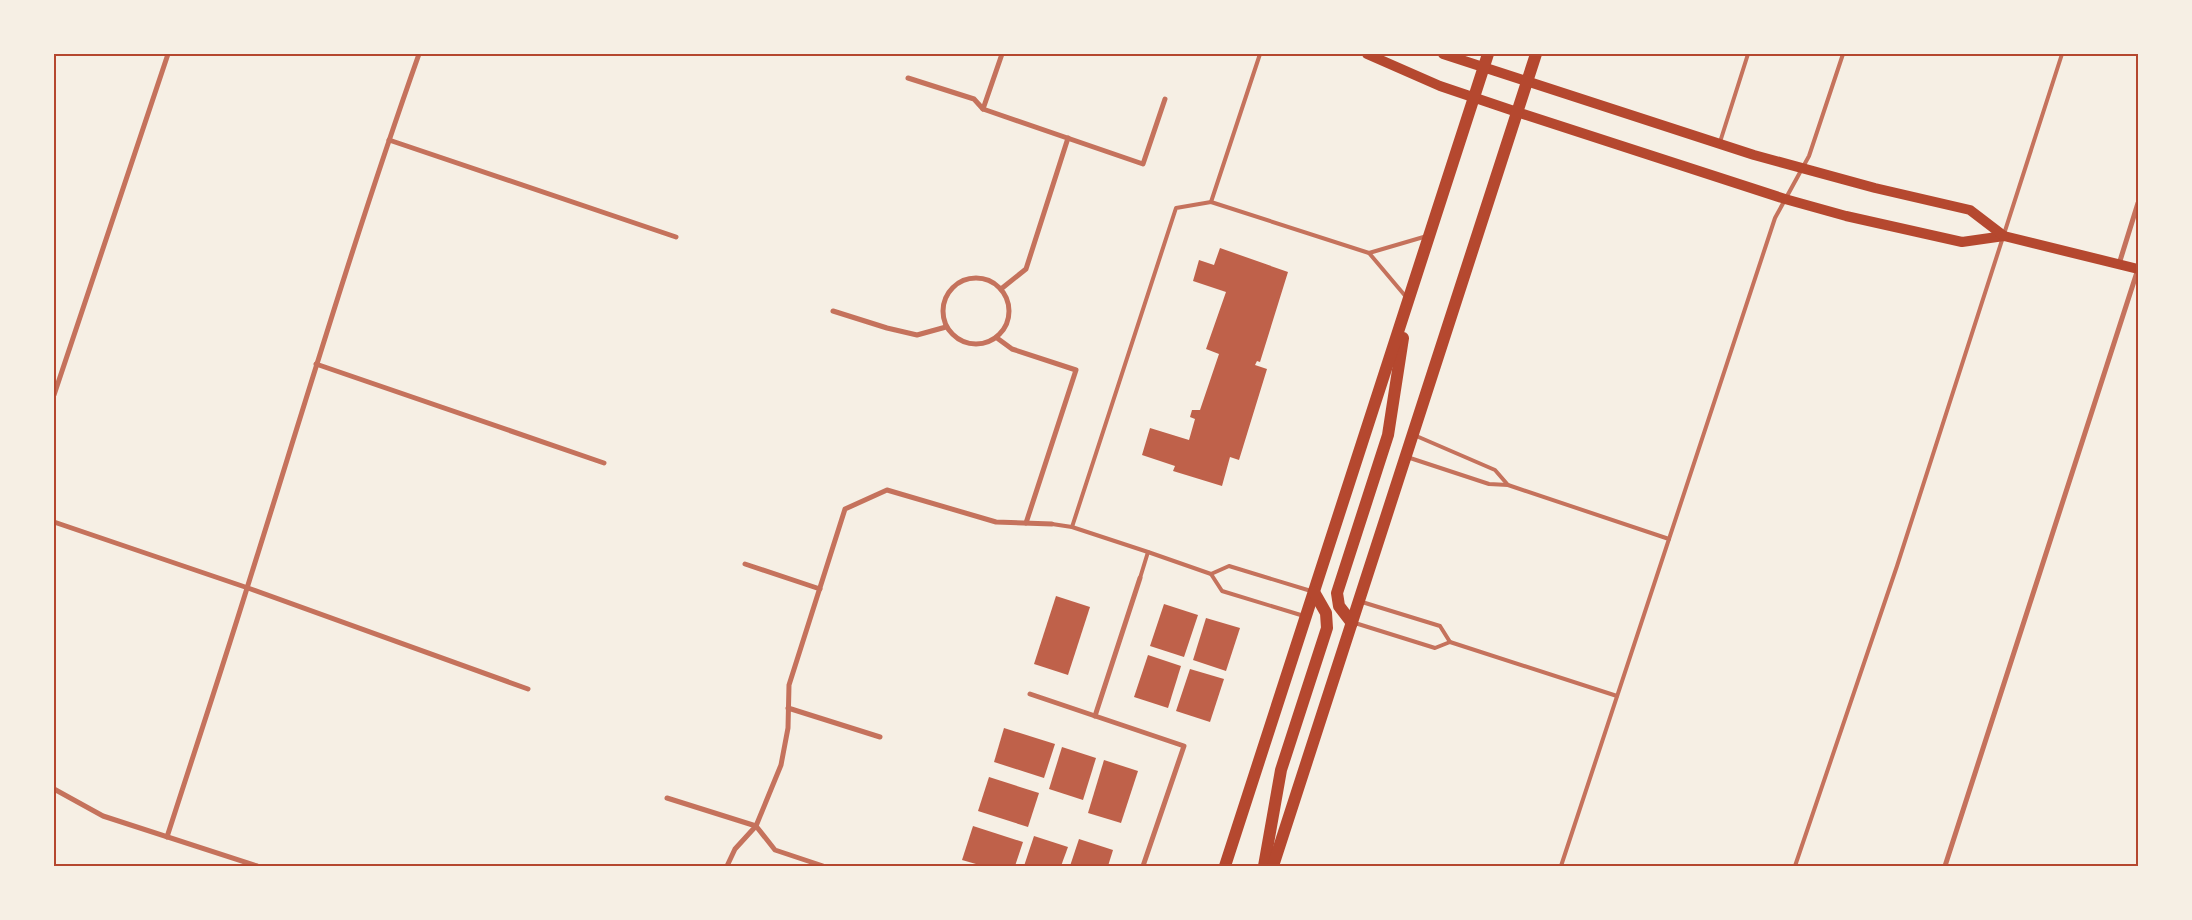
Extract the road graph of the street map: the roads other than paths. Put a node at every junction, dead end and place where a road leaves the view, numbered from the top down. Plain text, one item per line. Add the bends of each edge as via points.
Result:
1 (168, 54) edge
2 (419, 54) edge
3 (1002, 54) edge
4 (1260, 54) edge
5 (1367, 54) edge
6 (1443, 54) edge
7 (1488, 54) edge
8 (1536, 54) edge
9 (1748, 54) edge
10 (1843, 54) edge
11 (2062, 54) edge
12 (1483, 68) junction
13 (908, 78) dead end
14 (1527, 82) junction
15 (1474, 98) junction
16 (1165, 99) dead end
17 (984, 109) junction
18 (1517, 112) junction
19 (1068, 138) junction
20 (389, 140) junction
21 (1719, 144) junction
22 (1802, 169) junction
23 (1785, 199) junction
24 (1211, 202) junction
25 (2138, 202) edge
26 (1431, 235) junction
27 (676, 236) dead end
28 (2004, 236) junction
29 (1369, 253) junction
30 (2118, 264) junction
31 (2138, 269) edge
32 (1001, 289) junction
33 (1409, 301) junction
34 (833, 311) dead end
35 (946, 327) junction
36 (997, 338) junction
37 (316, 364) junction
38 (54, 395) edge
39 (1413, 435) junction
40 (1406, 457) junction
41 (604, 463) dead end
42 (1508, 485) junction
43 (54, 522) edge
44 (1026, 523) junction
45 (1052, 524) joint
46 (1072, 527) junction
47 (1669, 539) junction
48 (1148, 552) junction
49 (745, 564) dead end
50 (1211, 574) junction
51 (1140, 578) joint
52 (248, 588) junction
53 (820, 589) junction
54 (1314, 592) junction
55 (1360, 601) junction
56 (1306, 617) junction
57 (1352, 623) junction
58 (1450, 642) junction
59 (528, 689) dead end
60 (1030, 694) dead end
61 (1617, 696) junction
62 (788, 708) junction
63 (1095, 716) junction
64 (880, 737) dead end
65 (54, 789) edge
66 (667, 798) dead end
67 (756, 826) junction
68 (167, 837) junction
69 (257, 866) edge
70 (727, 866) edge
71 (824, 866) edge
72 (1143, 866) edge
73 (1224, 866) edge
74 (1264, 866) edge
75 (1273, 866) edge
76 (1561, 866) edge
77 (1796, 866) edge
78 (1945, 866) edge

1 - 38 street
2 - 20 street
3 - 17 street
4 - 24 lane
5 - 15 main road
6 - 12 main road
7 - 12 main road
8 - 14 main road
9 - 21 lane
10 - 22 lane
11 - 28 lane
12 - 14 main road
12 - 15 main road
13 - 17 street via 974,99
14 - 18 main road
14 - 21 main road
15 - 18 main road
15 - 26 main road
16 - 19 street via 1143,164
17 - 19 street
18 - 23 main road
18 - 39 main road
19 - 32 street via 1026,268
20 - 27 street
20 - 37 street
21 - 22 main road
22 - 23 lane
22 - 28 main road via 1970,210
23 - 28 main road via 1962,242
23 - 47 lane via 1775,218
24 - 29 lane
24 - 46 lane via 1176,208
25 - 30 street
26 - 29 lane
26 - 33 main road
28 - 30 main road
28 - 77 lane
29 - 33 lane
30 - 31 main road
31 - 78 street
32 - 35 street via 989,280 974,278 955,285 943,304 942,316
32 - 36 street via 1009,307 1009,318
33 - 54 main road
33 - 57 main road via 1388,435 1337,593 1339,606
34 - 35 street via 917,335
35 - 36 street via 953,337 969,344 986,344
36 - 44 street via 1012,349 1076,370
37 - 41 street
37 - 52 street
39 - 40 main road
39 - 42 lane via 1494,470
40 - 42 lane via 1489,484
40 - 55 main road
42 - 47 lane
43 - 52 street
44 - 45 street
44 - 53 street via 996,522 887,490 845,509
45 - 46 lane
46 - 48 lane
47 - 61 lane
48 - 50 lane
48 - 51 lane
49 - 53 street
50 - 54 lane via 1229,566
50 - 56 lane via 1222,590
51 - 63 street
52 - 59 street
52 - 68 street
53 - 62 street via 789,685
54 - 56 main road
54 - 74 main road via 1326,613 1327,628 1281,770
55 - 57 main road
55 - 58 lane via 1440,626
56 - 73 main road
57 - 58 lane via 1435,648
57 - 75 main road
58 - 61 lane
60 - 63 street
61 - 76 lane
62 - 64 street
62 - 67 street via 781,765
63 - 72 street via 1184,746
65 - 68 street via 103,816
66 - 67 street
67 - 70 street via 735,849
67 - 71 street via 775,850
68 - 69 street

